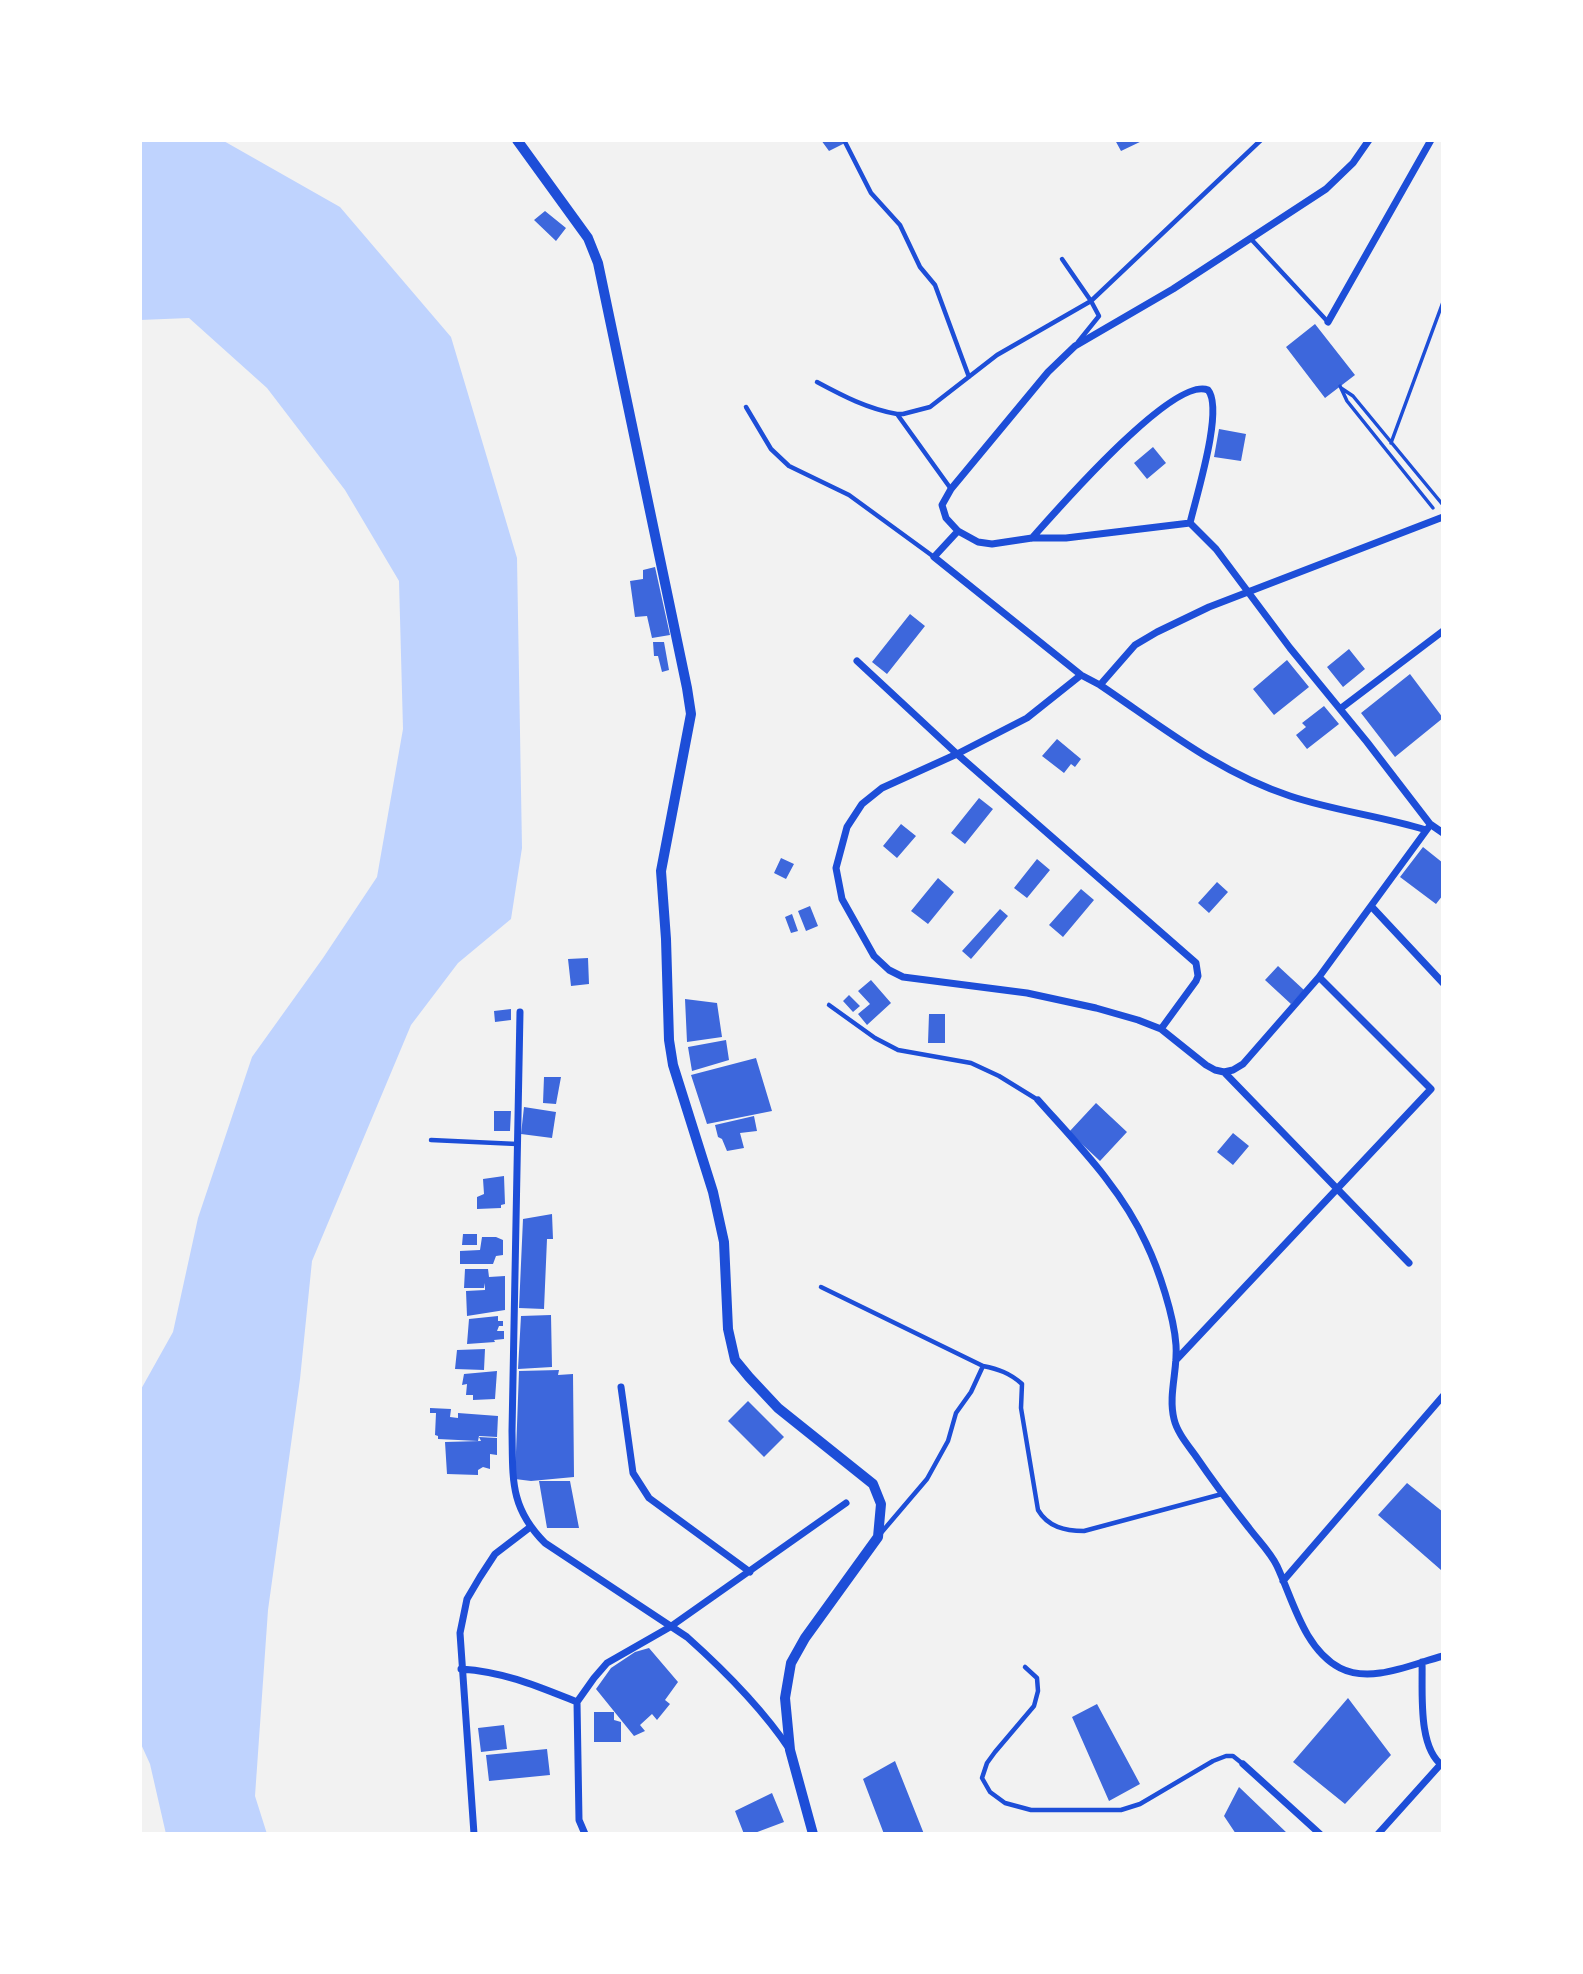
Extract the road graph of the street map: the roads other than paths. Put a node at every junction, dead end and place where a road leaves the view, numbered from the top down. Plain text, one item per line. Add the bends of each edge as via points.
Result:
1 (517, 140) edge
2 (844, 140) edge
3 (1261, 140) edge
4 (1369, 140) edge
5 (1431, 140) edge
6 (1251, 239) junction
7 (1062, 259) dead end
8 (1091, 301) junction
9 (1328, 322) joint
10 (1075, 346) junction
11 (970, 377) junction
12 (817, 382) dead end
13 (747, 407) dead end
14 (897, 414) junction
15 (951, 489) junction
16 (1442, 517) edge
17 (1190, 523) junction
18 (958, 531) junction
19 (1032, 538) junction
20 (934, 557) junction
21 (1249, 592) junction
22 (1443, 631) edge
23 (857, 661) dead end
24 (1081, 675) junction
25 (1100, 685) junction
26 (1340, 709) junction
27 (957, 754) junction
28 (1428, 827) junction
29 (1443, 834) edge
30 (1371, 906) junction
31 (1320, 977) junction
32 (1443, 983) edge
33 (829, 1005) dead end
34 (520, 1012) dead end
35 (1161, 1029) junction
36 (1224, 1072) junction
37 (1038, 1100) joint
38 (431, 1140) dead end
39 (517, 1144) junction
40 (1337, 1189) junction
41 (1409, 1263) dead end
42 (821, 1287) dead end
43 (1176, 1360) junction
44 (983, 1366) junction
45 (621, 1387) dead end
46 (1443, 1396) edge
47 (1222, 1494) junction
48 (846, 1503) dead end
49 (529, 1528) junction
50 (878, 1536) junction
51 (750, 1572) junction
52 (1283, 1581) junction
53 (670, 1627) junction
54 (1443, 1656) edge
55 (1422, 1662) junction
56 (1025, 1667) dead end
57 (461, 1669) junction
58 (578, 1702) junction
59 (790, 1750) junction
60 (1243, 1764) joint
61 (1441, 1765) edge
62 (474, 1834) edge
63 (585, 1834) edge
64 (813, 1834) edge
65 (1320, 1834) edge
66 (1378, 1834) edge

1 - 50 street via 588,238 598,263 687,688 691,714 661,871 669,1040 724,1242 728,1329 736,1360 778,1408 873,1483 881,1504
2 - 11 lane via 871,193 900,225 920,267 935,285
3 - 8 lane
4 - 6 street via 1326,189
5 - 9 street
6 - 9 lane
6 - 10 street
7 - 8 lane
8 - 10 lane via 1098,316
8 - 11 lane via 997,355
10 - 15 street
11 - 14 lane via 930,407
12 - 14 lane via 851,401
13 - 20 lane via 771,449 789,466 849,495
14 - 15 lane
15 - 18 street via 942,505
16 - 21 street
17 - 19 street
17 - 19 street via 1213,422 1212,395 1203,387 1176,399 1129,436
17 - 21 street
18 - 19 street via 992,544
18 - 20 street
20 - 24 street
21 - 25 street via 1135,645
21 - 26 street
22 - 26 street
23 - 27 street
24 - 25 street
24 - 27 street via 1027,718
25 - 28 street via 1210,761 1262,786 1341,810
26 - 28 street
27 - 35 street via 1196,963 1196,981
27 - 35 street via 882,788 862,804 847,827 836,868 842,899 874,956 903,977 1027,993
28 - 29 street
28 - 30 street
30 - 31 street
30 - 32 street
31 - 36 street via 1243,1064
31 - 40 street via 1431,1089
33 - 37 lane via 898,1050 971,1063
34 - 39 street
35 - 36 street via 1206,1065
36 - 40 street
37 - 43 street via 1127,1206 1161,1283
38 - 39 lane
39 - 49 street via 513,1484
40 - 41 street
40 - 43 street
42 - 44 lane
43 - 47 street via 1174,1419
44 - 47 lane via 1001,1370 1022,1384 1021,1408 1038,1510 1051,1524 1084,1531
44 - 50 lane via 927,1479
45 - 51 street via 633,1473 649,1498
46 - 52 street
47 - 52 street via 1276,1564
48 - 51 street
49 - 53 street
49 - 57 street via 495,1555 467,1599 460,1633
50 - 59 street via 791,1663 785,1698
51 - 53 street
52 - 55 street via 1297,1617 1326,1659 1342,1669 1361,1674 1387,1672
53 - 58 street via 607,1663
53 - 59 street via 687,1637 751,1700
54 - 55 street
55 - 61 street via 1423,1715 1430,1752
56 - 60 lane via 1037,1678 1034,1706 987,1763 982,1778 990,1793 1005,1803 1031,1810 1121,1810 1226,1756
57 - 58 street via 492,1671
57 - 62 street
58 - 63 street via 579,1820
59 - 64 street
60 - 65 street
61 - 66 street

